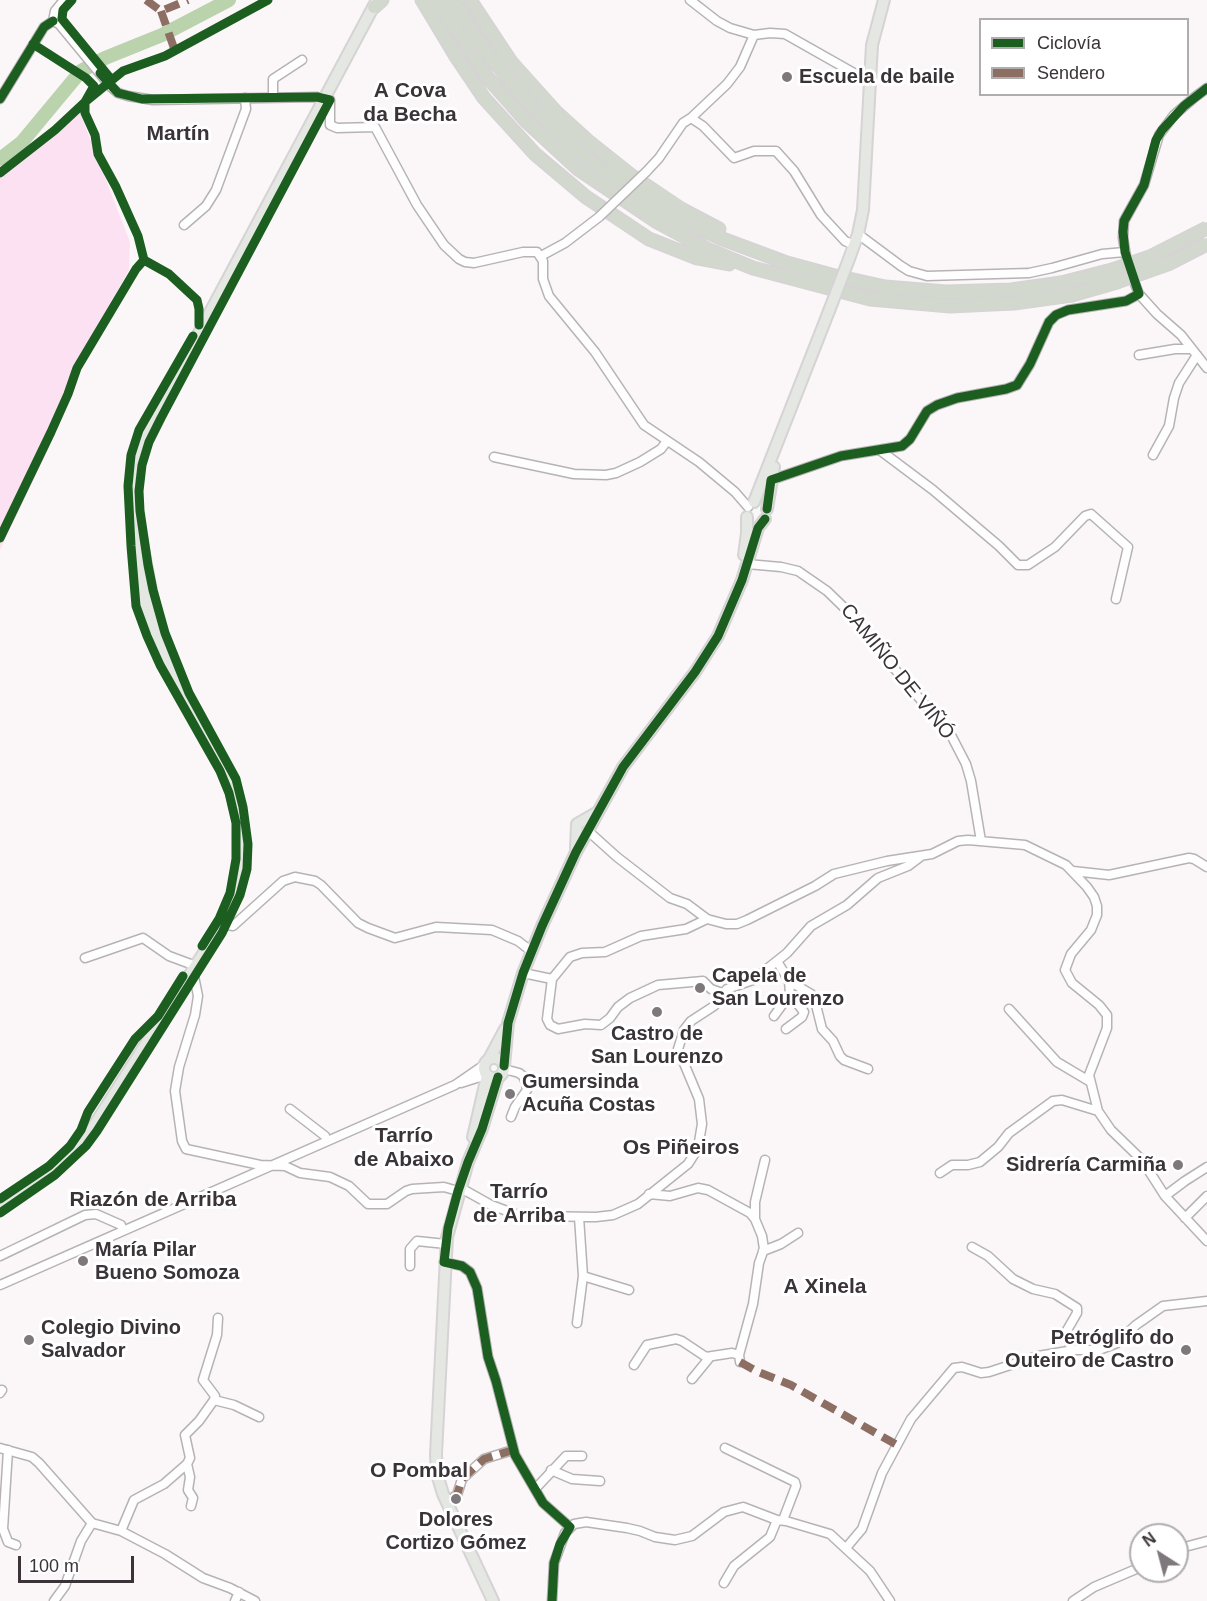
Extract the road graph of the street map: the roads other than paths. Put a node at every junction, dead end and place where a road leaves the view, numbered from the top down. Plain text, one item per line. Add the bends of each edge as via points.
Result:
1 (64, 0) edge
2 (423, 0) edge
3 (438, 0) edge
4 (453, 0) edge
5 (690, 0) edge
6 (884, 0) edge
7 (378, 2) edge
8 (473, 2) edge
9 (53, 21) junction
10 (754, 35) junction
11 (302, 60) dead end
12 (869, 79) junction
13 (1207, 88) edge
14 (1189, 92) edge
15 (1199, 93) junction
16 (245, 98) junction
17 (273, 98) junction
18 (325, 98) junction
19 (0, 99) edge
20 (691, 118) junction
21 (184, 225) dead end
22 (1207, 228) edge
23 (858, 234) junction
24 (1207, 244) edge
25 (854, 245) junction
26 (541, 256) junction
27 (787, 263) junction
28 (753, 268) junction
29 (1135, 284) dead end
30 (1139, 294) junction
31 (1194, 352) junction
32 (1139, 355) dead end
33 (1207, 368) edge
34 (781, 434) junction
35 (667, 441) junction
36 (880, 451) junction
37 (1153, 454) dead end
38 (494, 457) dead end
39 (774, 479) junction
40 (134, 506) junction
41 (750, 509) junction
42 (766, 514) junction
43 (145, 562) junction
44 (747, 564) junction
45 (735, 596) junction
46 (1116, 599) dead end
47 (145, 606) junction
48 (164, 653) junction
49 (582, 827) junction
50 (981, 841) junction
51 (921, 855) junction
52 (1207, 867) edge
53 (1073, 871) junction
54 (707, 919) junction
55 (222, 924) junction
56 (531, 951) junction
57 (85, 958) dead end
58 (777, 961) junction
59 (194, 968) junction
60 (524, 974) junction
61 (552, 979) junction
62 (789, 981) junction
63 (722, 993) junction
64 (790, 994) junction
65 (1009, 1009) dead end
66 (774, 1016) dead end
67 (508, 1023) junction
68 (786, 1029) dead end
69 (868, 1069) dead end
70 (493, 1070) junction
71 (474, 1080) junction
72 (1089, 1081) junction
73 (455, 1084) junction
74 (482, 1092) junction
75 (290, 1109) dead end
76 (1098, 1111) junction
77 (511, 1117) dead end
78 (327, 1141) junction
79 (765, 1160) dead end
80 (468, 1162) junction
81 (270, 1166) junction
82 (1207, 1167) edge
83 (940, 1173) dead end
84 (459, 1189) junction
85 (650, 1194) junction
86 (19, 1195) junction
87 (1165, 1196) junction
88 (1207, 1196) edge
89 (0, 1204) edge
90 (0, 1210) edge
91 (579, 1217) junction
92 (1185, 1218) junction
93 (755, 1219) junction
94 (123, 1231) junction
95 (798, 1233) dead end
96 (1207, 1241) edge
97 (446, 1244) junction
98 (972, 1247) dead end
99 (763, 1251) junction
100 (0, 1256) edge
101 (444, 1262) junction
102 (410, 1266) dead end
103 (583, 1276) junction
104 (0, 1285) edge
105 (629, 1290) dead end
106 (1207, 1301) edge
107 (218, 1318) dead end
108 (577, 1323) dead end
109 (1072, 1350) junction
110 (710, 1357) junction
111 (634, 1365) dead end
112 (692, 1379) dead end
113 (214, 1400) junction
114 (260, 1417) dead end
115 (725, 1448) dead end
116 (4, 1449) edge
117 (513, 1450) junction
118 (582, 1456) dead end
119 (187, 1464) junction
120 (551, 1470) junction
121 (600, 1481) dead end
122 (536, 1488) junction
123 (452, 1498) dead end
124 (191, 1506) dead end
125 (780, 1520) junction
126 (92, 1523) junction
127 (570, 1527) junction
128 (121, 1531) junction
129 (1207, 1541) edge
130 (16, 1545) dead end
131 (1189, 1546) edge
132 (846, 1548) junction
133 (1129, 1573) edge
134 (724, 1583) dead end
135 (239, 1592) junction
136 (54, 1601) edge
137 (235, 1601) edge
138 (255, 1601) edge
139 (493, 1601) edge
140 (552, 1601) edge
141 (890, 1601) edge
142 (1073, 1601) edge

1 - 9 street
2 - 28 highway via 484,98 535,154 586,197 649,239 697,258
3 - 28 highway via 488,78 527,122 578,169 657,222 708,250
4 - 27 highway via 487,52 535,110 598,167 666,213
5 - 10 street via 717,21
6 - 12 main road via 872,45
7 - 18 main road
8 - 27 highway via 497,43 530,84 588,141 681,209 778,255
9 - 16 street via 118,93 142,99
9 - 19 street via 44,27
10 - 12 street via 786,34
10 - 20 street via 740,67
11 - 17 street via 273,79
12 - 23 main road via 866,182
13 - 15 street
14 - 15 street
15 - 23 street via 1156,140 1144,185 1124,221 1126,254 1102,254 1029,273 927,276 909,271
16 - 17 street
16 - 21 street via 246,109 216,190 206,206
17 - 18 street
18 - 26 street via 330,100 330,125 372,126 377,130 434,233 459,259 474,263 531,251
18 - 40 main road via 146,432 138,458
20 - 25 street via 734,158 754,150 776,151 794,171 821,215 845,241
20 - 26 street, bridge via 646,172 599,217
22 - 27 highway, bridge via 1152,256 1112,270 1011,290 946,292 885,287
23 - 25 main road
24 - 28 highway, bridge via 1168,264 1117,282 1072,295 1014,303 950,306 870,299
25 - 34 main road, bridge
26 - 35 street via 549,296 595,352 644,425
29 - 30 street
30 - 31 street
30 - 36 street via 1126,301 1056,315 1017,385 937,405 927,411 906,444
31 - 32 street via 1175,349
31 - 33 street
31 - 37 street via 1179,383 1169,426
34 - 39 main road
34 - 41 main road
35 - 38 street via 640,462 606,475 574,474
35 - 41 street via 719,478
36 - 39 street via 841,456
36 - 46 street via 920,479 1018,565 1028,565 1054,547 1091,514 1128,547
39 - 42 main road
40 - 43 main road
40 - 47 main road via 136,553
41 - 42 main road via 760,502
41 - 42 main road via 755,523
41 - 45 main road
42 - 44 main road
43 - 47 main road
43 - 48 main road
44 - 45 main road
44 - 50 street, CAMIÑO DE VIÑÓ via 798,571 828,591 859,622 952,737 971,781
45 - 49 main road via 708,653 628,759 596,813
47 - 48 main road
48 - 55 main road via 231,784 241,822 240,877
49 - 54 street via 670,898 687,904
49 - 56 main road via 576,852
50 - 51 street via 958,841
50 - 53 street via 1025,845
51 - 54 street via 834,874 737,924
51 - 58 street via 908,866 878,878 847,905 811,926
52 - 53 street via 1189,858 1109,875
53 - 72 street via 1094,897 1097,915 1065,970 1072,983 1104,1010 1108,1021
54 - 61 street via 686,928 641,936 605,952 570,957
55 - 56 street via 232,926 283,881 296,877 321,885 358,923 395,938 436,927 492,930
55 - 59 main road
56 - 60 main road
57 - 59 street via 143,938 169,957
58 - 62 street
58 - 63 street via 753,980
59 - 81 street via 198,996 175,1091 182,1141 188,1150
59 - 86 main road via 83,1140 54,1169
60 - 61 street
60 - 67 main road
61 - 63 street via 547,1019 558,1029 601,1025 630,998 658,985 704,981
62 - 64 street
62 - 69 street via 811,994 822,1029 844,1060
63 - 85 street via 714,1006 691,1021 679,1042 680,1055 702,1113 695,1153 678,1173
64 - 66 street
64 - 68 street via 804,1015
65 - 72 street via 1057,1062
67 - 70 main road
67 - 70 main road
70 - 71 street
70 - 73 street
70 - 74 main road
70 - 77 street via 519,1073 526,1083 527,1090
70 - 80 main road via 482,1129
71 - 73 street
71 - 74 street
72 - 76 street
73 - 78 street
74 - 80 main road
75 - 78 street via 326,1136
76 - 83 street via 1053,1101 1009,1133 980,1162 952,1165
76 - 87 street via 1111,1130 1142,1160
78 - 81 street
79 - 93 street
80 - 84 main road
81 - 84 street via 330,1177 349,1186 368,1204 387,1204 412,1189
81 - 94 street
82 - 87 street
84 - 91 street via 516,1214
84 - 97 main road
85 - 91 street via 613,1215
85 - 93 street via 670,1196 698,1188 708,1190
86 - 89 main road
86 - 90 main road
87 - 92 street
88 - 92 street
91 - 103 street
92 - 96 street
93 - 99 street
94 - 100 street via 121,1226 96,1214 85,1215
94 - 104 street
95 - 99 street
97 - 101 main road
97 - 102 street via 417,1241 410,1249
98 - 109 street via 1012,1279 1055,1294 1077,1308 1066,1332
99 - 110 street via 740,1358 732,1353
101 - 117 street via 467,1268 474,1280 488,1357
101 - 139 main road via 437,1474
103 - 105 street
103 - 108 street
106 - 109 street via 1163,1306 1117,1343 1099,1350
107 - 113 street via 217,1335 203,1380
109 - 132 street via 989,1372 954,1368 911,1419 882,1473 862,1529
110 - 111 street via 676,1339 647,1345
110 - 112 street
113 - 114 street
113 - 119 street via 184,1435 190,1458
115 - 125 street via 795,1482
116 - 126 street via 32,1457
116 - 130 street via 3,1529 8,1542
117 - 122 street
117 - 123 street via 484,1459 462,1479 457,1495
118 - 120 street via 566,1456
119 - 124 street
119 - 128 street via 164,1484 134,1500
120 - 121 street via 572,1479
120 - 122 street
122 - 127 street via 543,1503
125 - 127 street via 737,1507 692,1536 675,1540 586,1522
125 - 132 street via 824,1531
125 - 134 street via 770,1537 734,1566
126 - 128 street
126 - 136 street
127 - 140 street via 554,1563
128 - 135 street via 203,1578
129 - 131 street
132 - 141 street via 870,1571
133 - 142 street via 1094,1587
135 - 137 street
135 - 138 street

